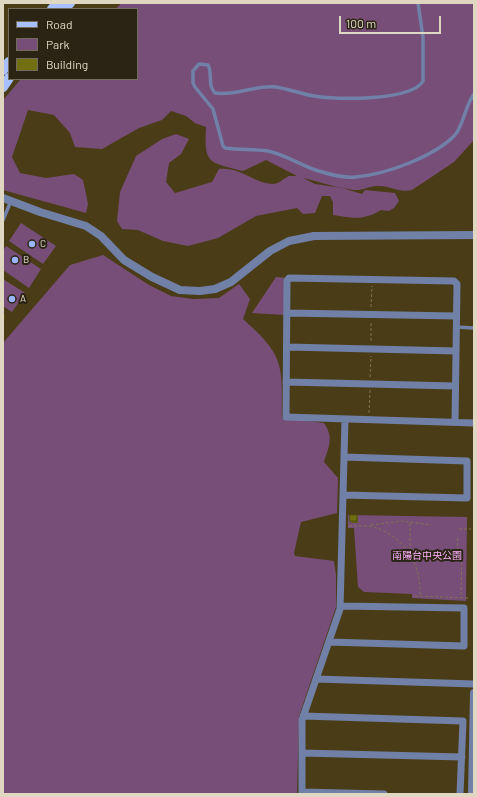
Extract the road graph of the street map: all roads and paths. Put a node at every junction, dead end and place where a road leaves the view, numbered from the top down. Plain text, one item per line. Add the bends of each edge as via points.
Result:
1 (418, 3) edge
2 (474, 94) edge
3 (7, 200) edge
4 (3, 220) edge
5 (474, 235) edge
6 (287, 313) junction
7 (456, 316) junction
8 (456, 327) junction
9 (474, 328) edge
10 (287, 347) junction
11 (456, 351) junction
12 (286, 382) junction
13 (455, 386) junction
14 (344, 419) junction
15 (455, 422) junction
16 (474, 423) edge
17 (344, 457) junction
18 (343, 495) junction
19 (410, 522) junction
20 (431, 525) dead end
21 (342, 526) junction
22 (369, 526) junction
23 (459, 529) dead end
24 (470, 529) dead end
25 (458, 536) dead end
26 (409, 551) junction
27 (457, 551) junction
28 (415, 596) dead end
29 (420, 596) junction
30 (461, 598) junction
31 (470, 598) dead end
32 (341, 606) junction
33 (329, 642) junction
34 (316, 679) junction
35 (474, 684) edge
36 (474, 693) edge
37 (474, 709) edge
38 (303, 716) junction
39 (302, 753) junction
40 (462, 756) junction
41 (473, 758) edge
42 (302, 793) edge
43 (384, 794) edge
44 (460, 794) edge
45 (472, 794) edge

1 - 2 lane via 423,38 423,81 420,86 399,94 349,100 275,87 215,93 210,84 210,68 208,65 199,64 193,71 193,83 213,109 223,146 268,151 336,175 370,175 416,159 454,136
3 - 4 lane
3 - 5 street via 86,226 101,236 124,260 152,277 180,290 200,292 231,282 270,250 289,241 314,236
6 - 7 street
6 - 7 street via 289,278 454,281 457,284
6 - 10 street
7 - 8 street
8 - 9 lane
8 - 11 street
10 - 11 street
10 - 12 street
11 - 13 street
12 - 13 street
12 - 14 street via 286,417
13 - 15 street
14 - 15 street
14 - 17 street
15 - 16 street
17 - 18 street
17 - 18 street via 467,461 466,498
18 - 21 street
19 - 20 path
19 - 22 path
19 - 26 path
21 - 22 path
21 - 32 street
22 - 26 path via 387,531
23 - 24 path
25 - 27 path
26 - 27 path
26 - 29 path via 419,579
27 - 30 path via 462,551
28 - 29 path
29 - 30 path
30 - 31 path
32 - 33 street
32 - 33 street via 464,608 464,646
33 - 34 street
34 - 35 street
34 - 38 street
36 - 37 street
37 - 41 street
38 - 39 street
38 - 40 street via 463,721
39 - 40 street
39 - 42 street
40 - 44 street
41 - 45 street
42 - 43 street

